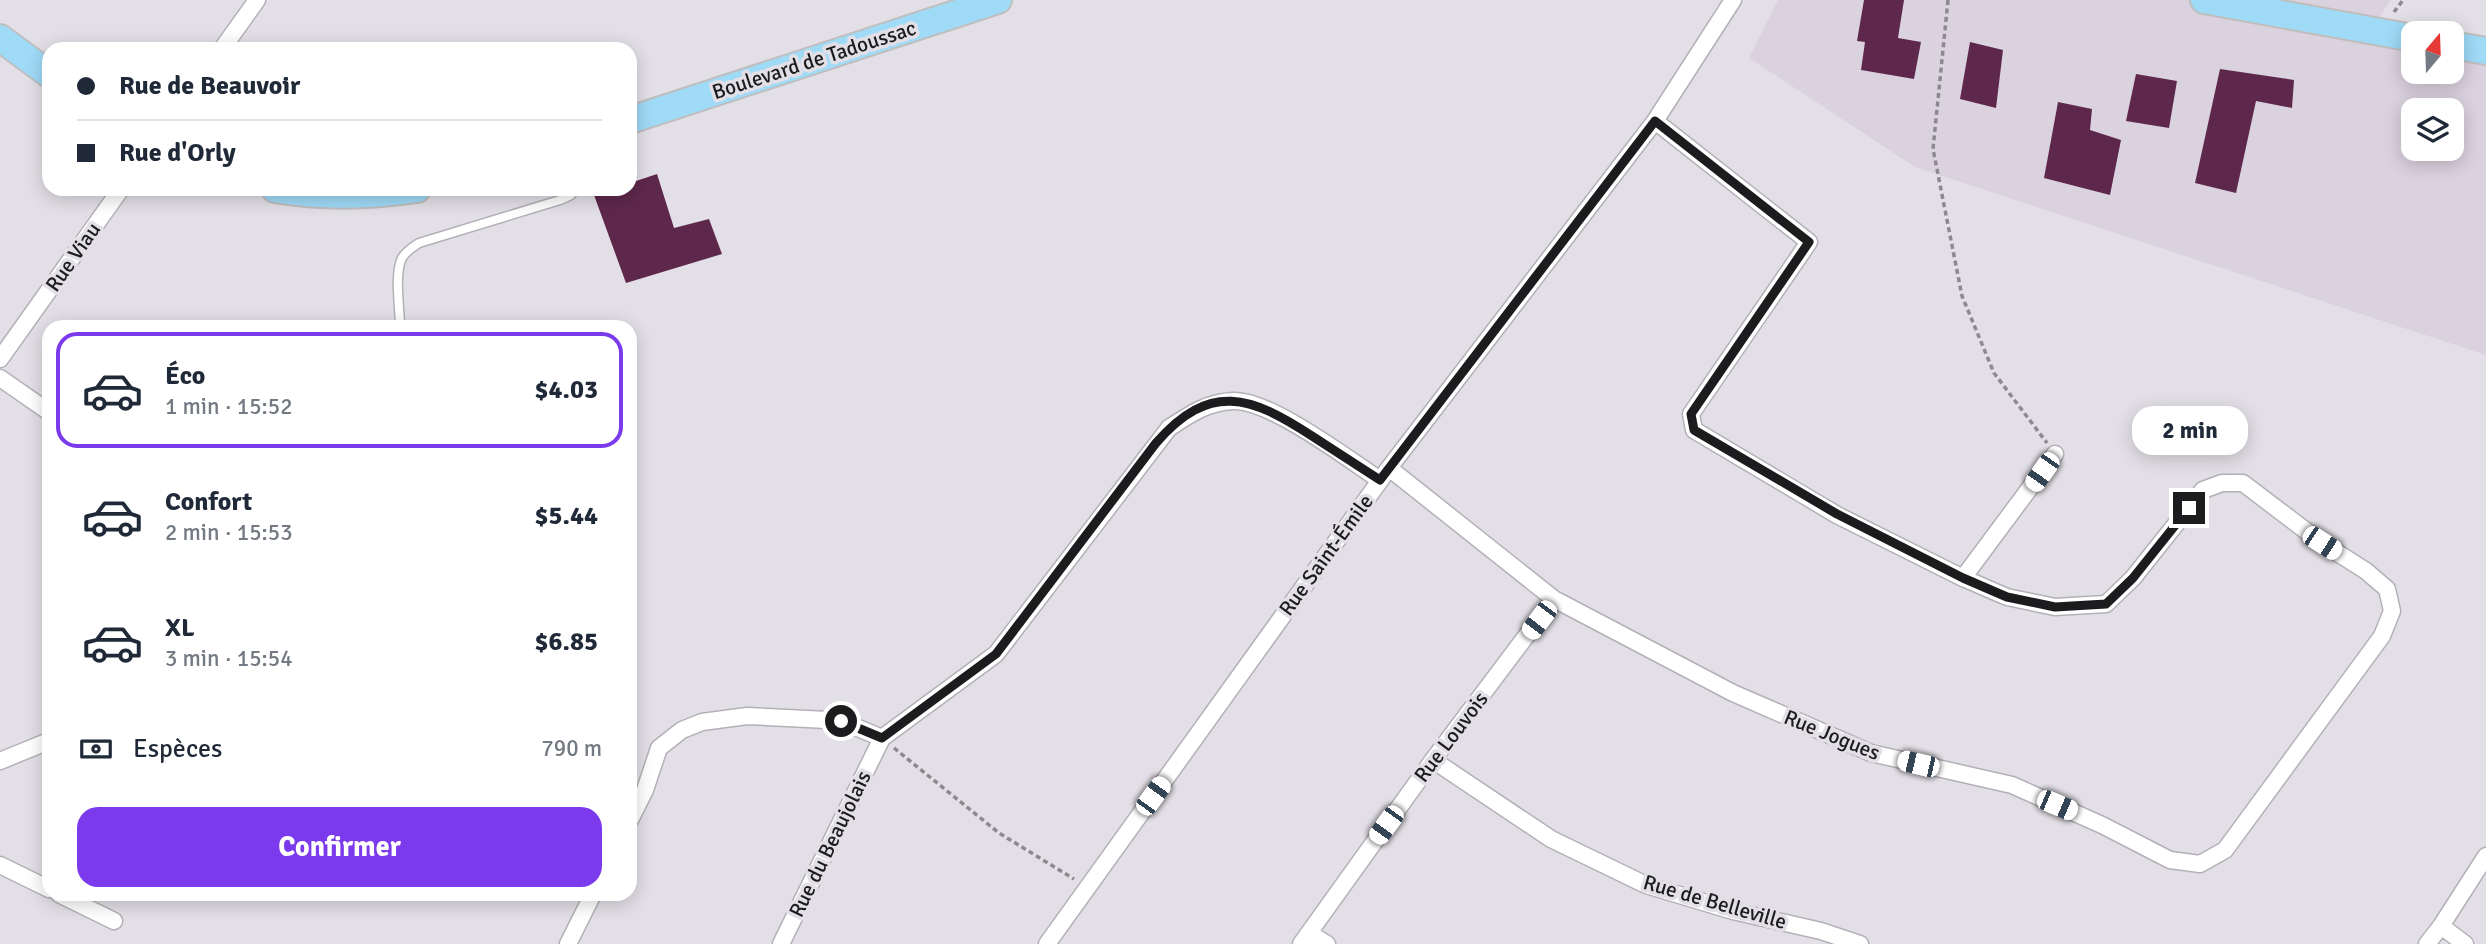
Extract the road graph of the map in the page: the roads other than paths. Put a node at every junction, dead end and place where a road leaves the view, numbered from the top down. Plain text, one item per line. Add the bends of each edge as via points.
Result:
1 (257, 0) edge
2 (998, 0) edge
3 (1733, 0) edge
4 (2204, 0) edge
5 (2401, 36) edge
6 (1, 40) edge
7 (227, 42) edge
8 (2464, 47) edge
9 (2486, 51) edge
10 (42, 69) edge
11 (637, 118) edge
12 (1655, 121) junction
13 (116, 196) edge
14 (568, 196) edge
15 (400, 320) edge
16 (0, 359) edge
17 (0, 378) edge
18 (42, 407) edge
19 (2055, 453) road end
20 (1384, 474) junction
21 (1963, 578) junction
22 (1554, 599) junction
23 (882, 738) junction
24 (42, 744) edge
25 (1433, 760) junction
26 (0, 761) edge
27 (637, 806) edge
28 (2486, 856) edge
29 (0, 865) edge
30 (42, 886) edge
31 (73, 901) edge
32 (590, 901) edge
33 (114, 921) dead end
34 (2441, 926) junction
35 (1305, 938) edge
36 (568, 944) edge
37 (781, 944) edge
38 (1047, 944) edge
39 (1327, 944) edge
40 (1860, 944) edge
41 (2427, 944) edge
42 (2465, 944) edge

1 - 7 street
2 - 11 main road, Boulevard de Tadoussac
3 - 12 street, Rue Saint-Émile
4 - 5 main road
6 - 10 main road
8 - 9 main road
12 - 20 street, Rue Saint-Émile
12 - 21 street, Rue Jogues via 1809,242 1691,414 1694,430 1837,514
13 - 16 street, Rue Viau
14 - 15 lane via 419,243 408,251 399,269
17 - 18 street
19 - 21 street
20 - 22 street, Rue Jogues
20 - 23 street, Rue du Beaujolais via 1252,403 1199,408 1156,443 996,654
20 - 38 street, Rue Saint-Émile
21 - 22 street, Rue Jogues via 2007,597 2055,607 2106,604 2133,578 2203,490 2222,483 2243,483 2387,589 2392,611 2382,636 2225,850 2200,864 2169,860 2012,785 1871,753 1733,693
22 - 25 street, Rue Louvois
23 - 27 street via 841,721 747,716 702,722 682,730 659,748
23 - 37 street, Rue du Beaujolais
24 - 26 street
25 - 35 street, Rue Louvois
25 - 40 street, Rue de Belleville via 1551,839 1646,885
28 - 34 street
29 - 30 street
31 - 33 street
32 - 36 street
34 - 41 street
34 - 42 street
35 - 39 street

